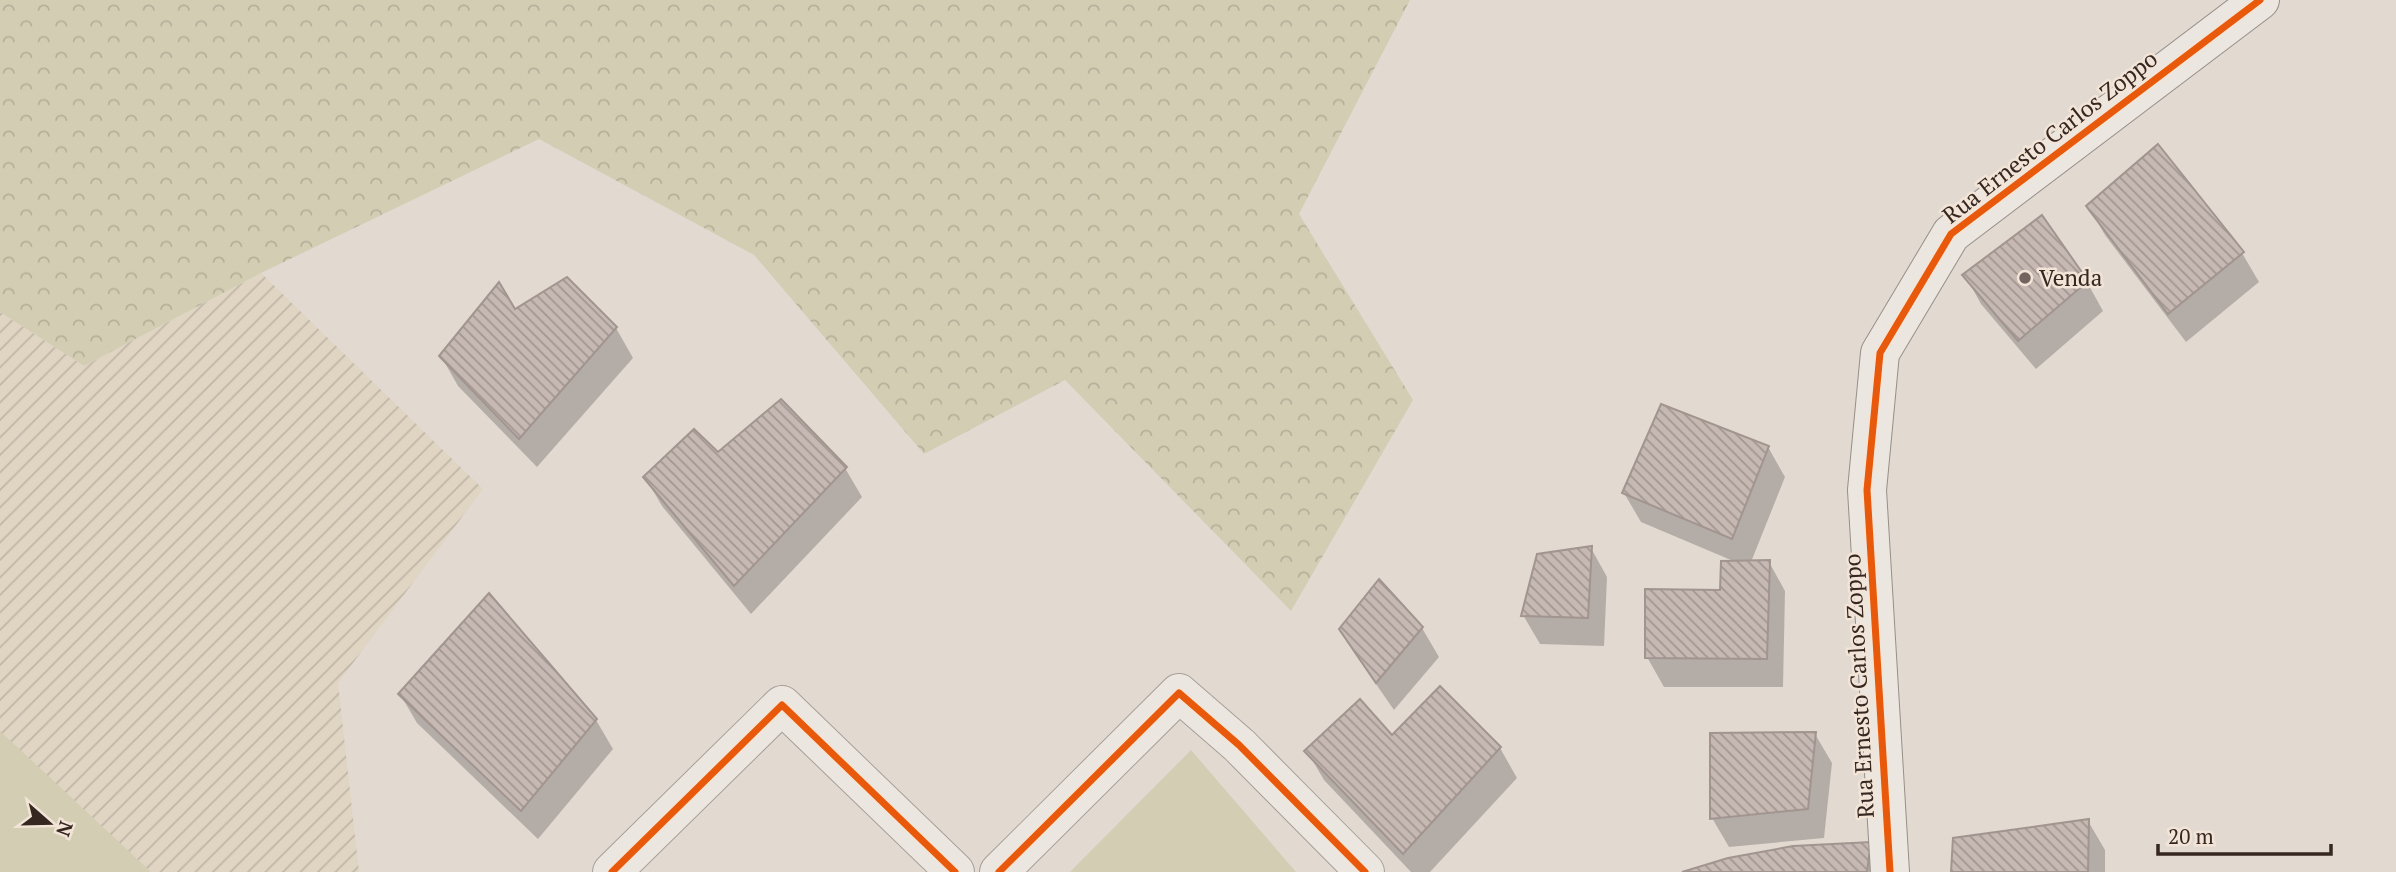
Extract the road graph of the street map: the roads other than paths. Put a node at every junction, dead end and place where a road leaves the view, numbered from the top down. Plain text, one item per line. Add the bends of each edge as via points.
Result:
1 (2260, 0) edge
2 (612, 872) edge
3 (955, 872) edge
4 (999, 872) edge
5 (1366, 872) edge
6 (1890, 872) edge

1 - 6 street, Rua Ernesto Carlos Zoppo via 1951,234 1880,352 1867,490
2 - 3 street via 782,705
4 - 5 street via 1179,693 1239,745

